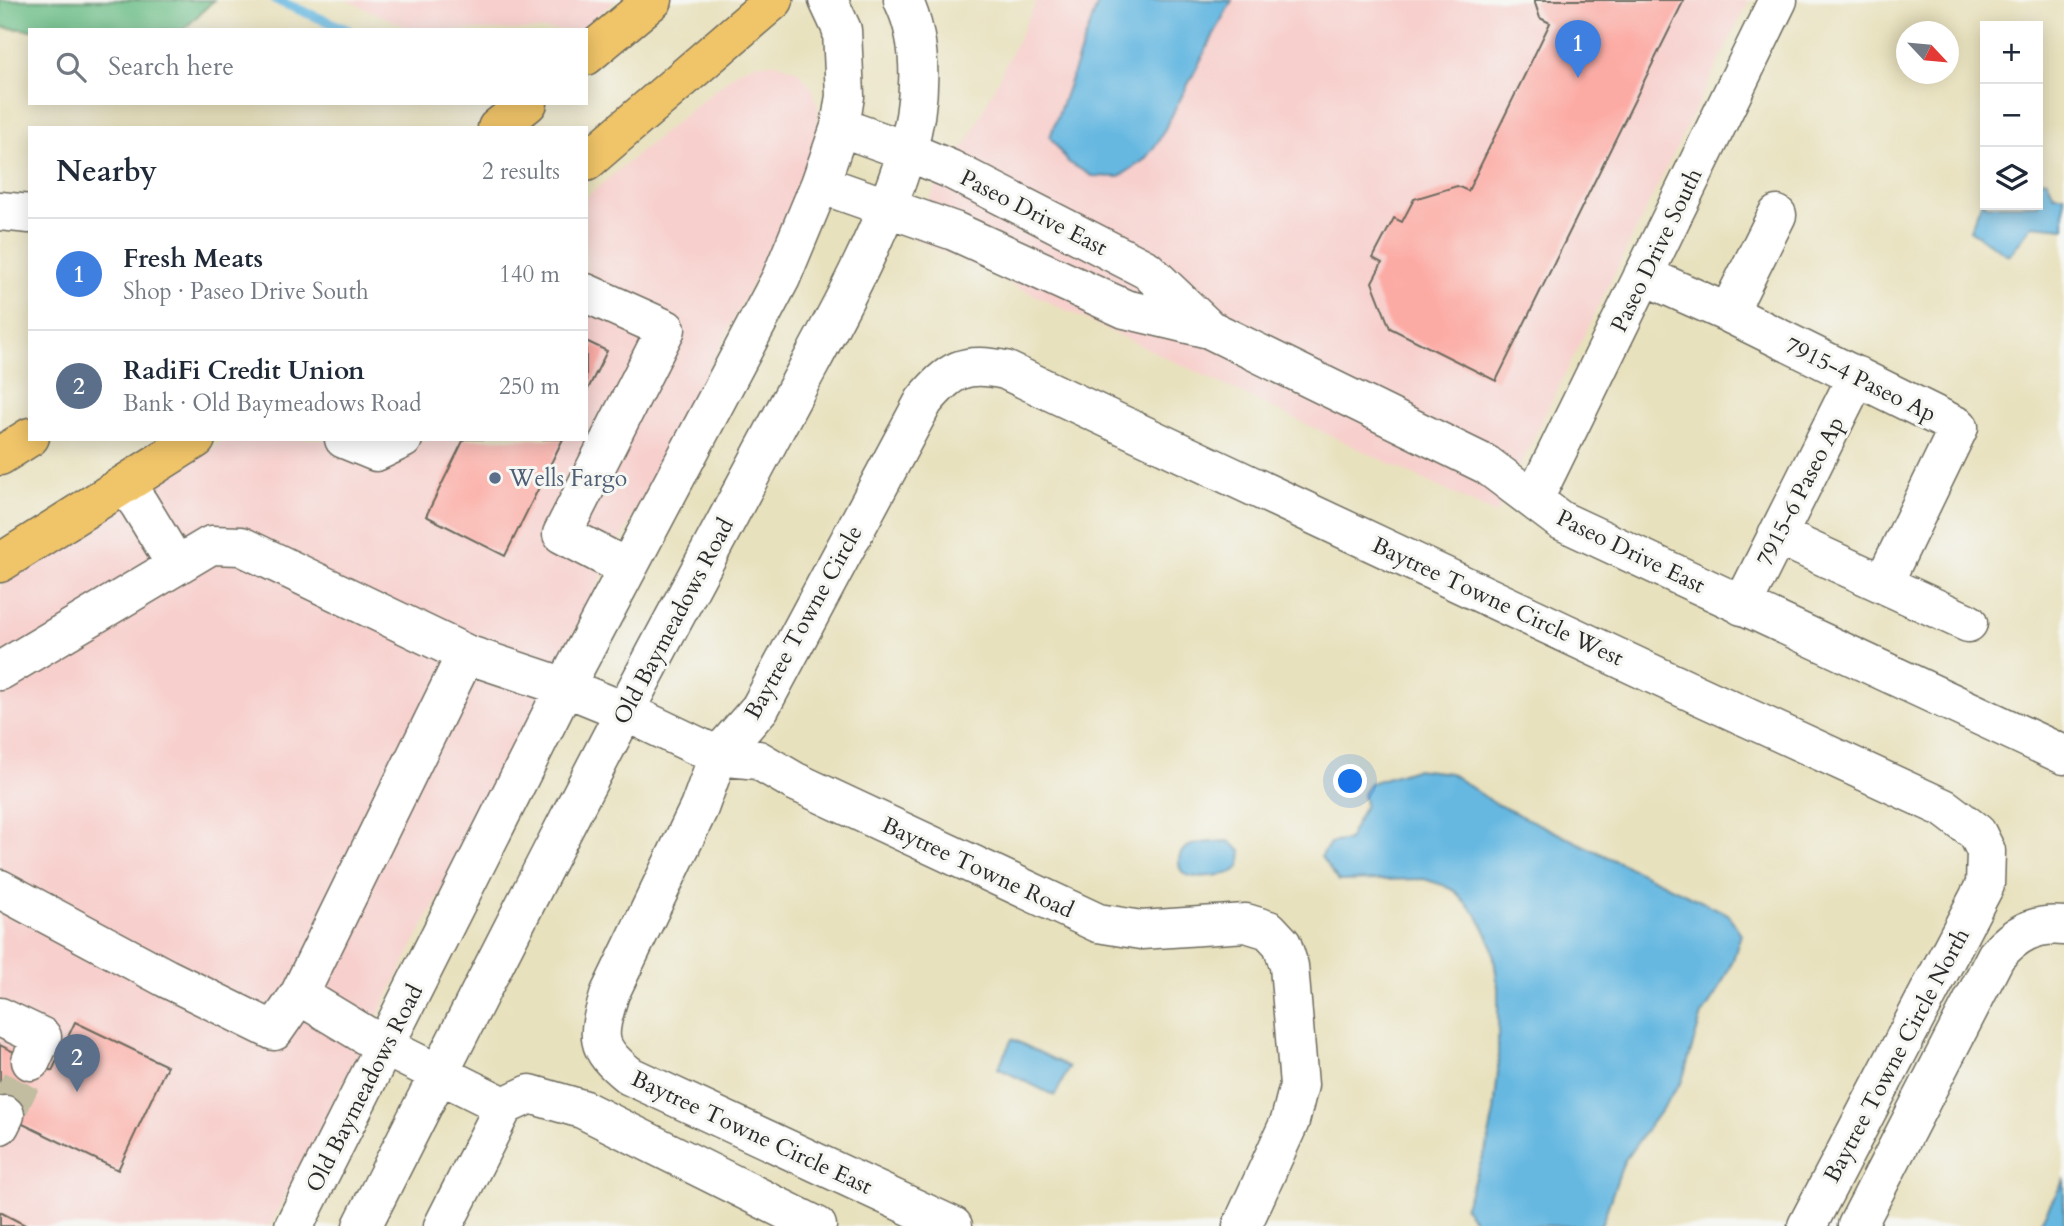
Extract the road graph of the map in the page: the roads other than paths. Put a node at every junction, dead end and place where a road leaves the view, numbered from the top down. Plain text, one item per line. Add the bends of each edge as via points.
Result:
1 (653, 0) edge
2 (774, 0) edge
3 (828, 0) edge
4 (1778, 0) edge
5 (910, 6) edge
6 (588, 53) edge
7 (526, 105) edge
8 (499, 126) edge
9 (840, 127) junction
10 (907, 150) junction
11 (588, 160) edge
12 (820, 184) junction
13 (888, 206) junction
14 (0, 211) edge
15 (28, 214) edge
16 (1777, 215) dead end
17 (1643, 275) junction
18 (588, 294) edge
19 (1728, 313) junction
20 (1209, 329) junction
21 (963, 367) joint
22 (1857, 376) junction
23 (28, 438) edge
24 (193, 441) edge
25 (349, 441) edge
26 (399, 441) edge
27 (0, 456) edge
28 (125, 485) junction
29 (1534, 499) junction
30 (1777, 535) junction
31 (0, 563) edge
32 (176, 565) junction
33 (627, 568) junction
34 (1883, 584) junction
35 (1742, 606) junction
36 (1968, 624) dead end
37 (466, 654) junction
38 (0, 671) edge
39 (565, 687) junction
40 (624, 710) junction
41 (2064, 755) edge
42 (718, 756) junction
43 (1985, 885) joint
44 (0, 889) edge
45 (2064, 926) edge
46 (299, 995) junction
47 (0, 1017) edge
48 (601, 1044) joint
49 (385, 1047) junction
50 (31, 1060) tunnel mouth
51 (439, 1075) junction
52 (503, 1106) junction
53 (294, 1226) edge
54 (362, 1226) edge
55 (443, 1226) edge
56 (817, 1226) edge
57 (953, 1226) edge
58 (1242, 1226) edge
59 (1807, 1226) edge
60 (1857, 1226) edge

1 - 6 main road
2 - 11 main road
3 - 9 street, Old Baymeadows Road via 842,30 845,96
4 - 17 street, Paseo Drive South
5 - 10 street, Old Baymeadows Road via 918,59 915,115
7 - 8 main road
9 - 10 street, Paseo Drive East
9 - 12 street, Old Baymeadows Road
10 - 13 street, Old Baymeadows Road
10 - 20 street, Paseo Drive East via 1147,270
12 - 13 street, Paseo Drive East
12 - 33 street, Old Baymeadows Road via 781,278
13 - 20 street, Paseo Drive East via 1125,309
13 - 40 street, Old Baymeadows Road via 849,292
14 - 15 street
16 - 19 street
17 - 19 street, 7915-4 Paseo Ap
17 - 29 street, Paseo Drive South
18 - 33 street via 666,329 562,534
19 - 22 street, 7915-4 Paseo Ap
20 - 29 street, Paseo Drive East via 1487,465
21 - 42 street, Baytree Towne Circle via 941,381 924,401 760,708
21 - 43 street, Baytree Towne Circle West via 1005,370 1944,808 1977,833 1986,851
22 - 30 street, 7915-6 Paseo Ap
22 - 34 street, 7915-4 Paseo Ap via 1959,427
23 - 27 main road
24 - 28 main road
25 - 26 street via 376,452
28 - 31 main road
28 - 32 street
29 - 35 street, Paseo Drive East via 1560,520
30 - 34 street
30 - 35 street, 7915-6 Paseo Ap
32 - 37 street, Baytree Towne Road via 211,545 241,546
32 - 38 street, Baytree Towne Road
33 - 39 street, Old Baymeadows Road
34 - 36 street
35 - 41 street, Paseo Drive East
37 - 39 street, Baytree Towne Road
37 - 46 street
39 - 40 street, Baytree Towne Road
39 - 49 street, Old Baymeadows Road
40 - 42 street, Baytree Towne Road
40 - 51 street, Old Baymeadows Road
42 - 48 street, Baytree Towne Circle via 699,808 610,993 601,1022
42 - 58 street, Baytree Towne Road via 758,760 1098,923 1141,930 1246,923 1269,930 1282,943 1289,966 1299,1085 1290,1121
43 - 59 street, Baytree Towne Circle North
44 - 46 street via 274,1031
45 - 60 street via 2035,928 2011,939 1996,956
46 - 49 street
47 - 50 street via 42,1037
48 - 57 street, Baytree Towne Circle East via 609,1060 630,1076
49 - 51 street
49 - 53 street, Old Baymeadows Road
51 - 52 street
51 - 54 street, Old Baymeadows Road
52 - 55 street
52 - 56 street via 530,1094 582,1108

